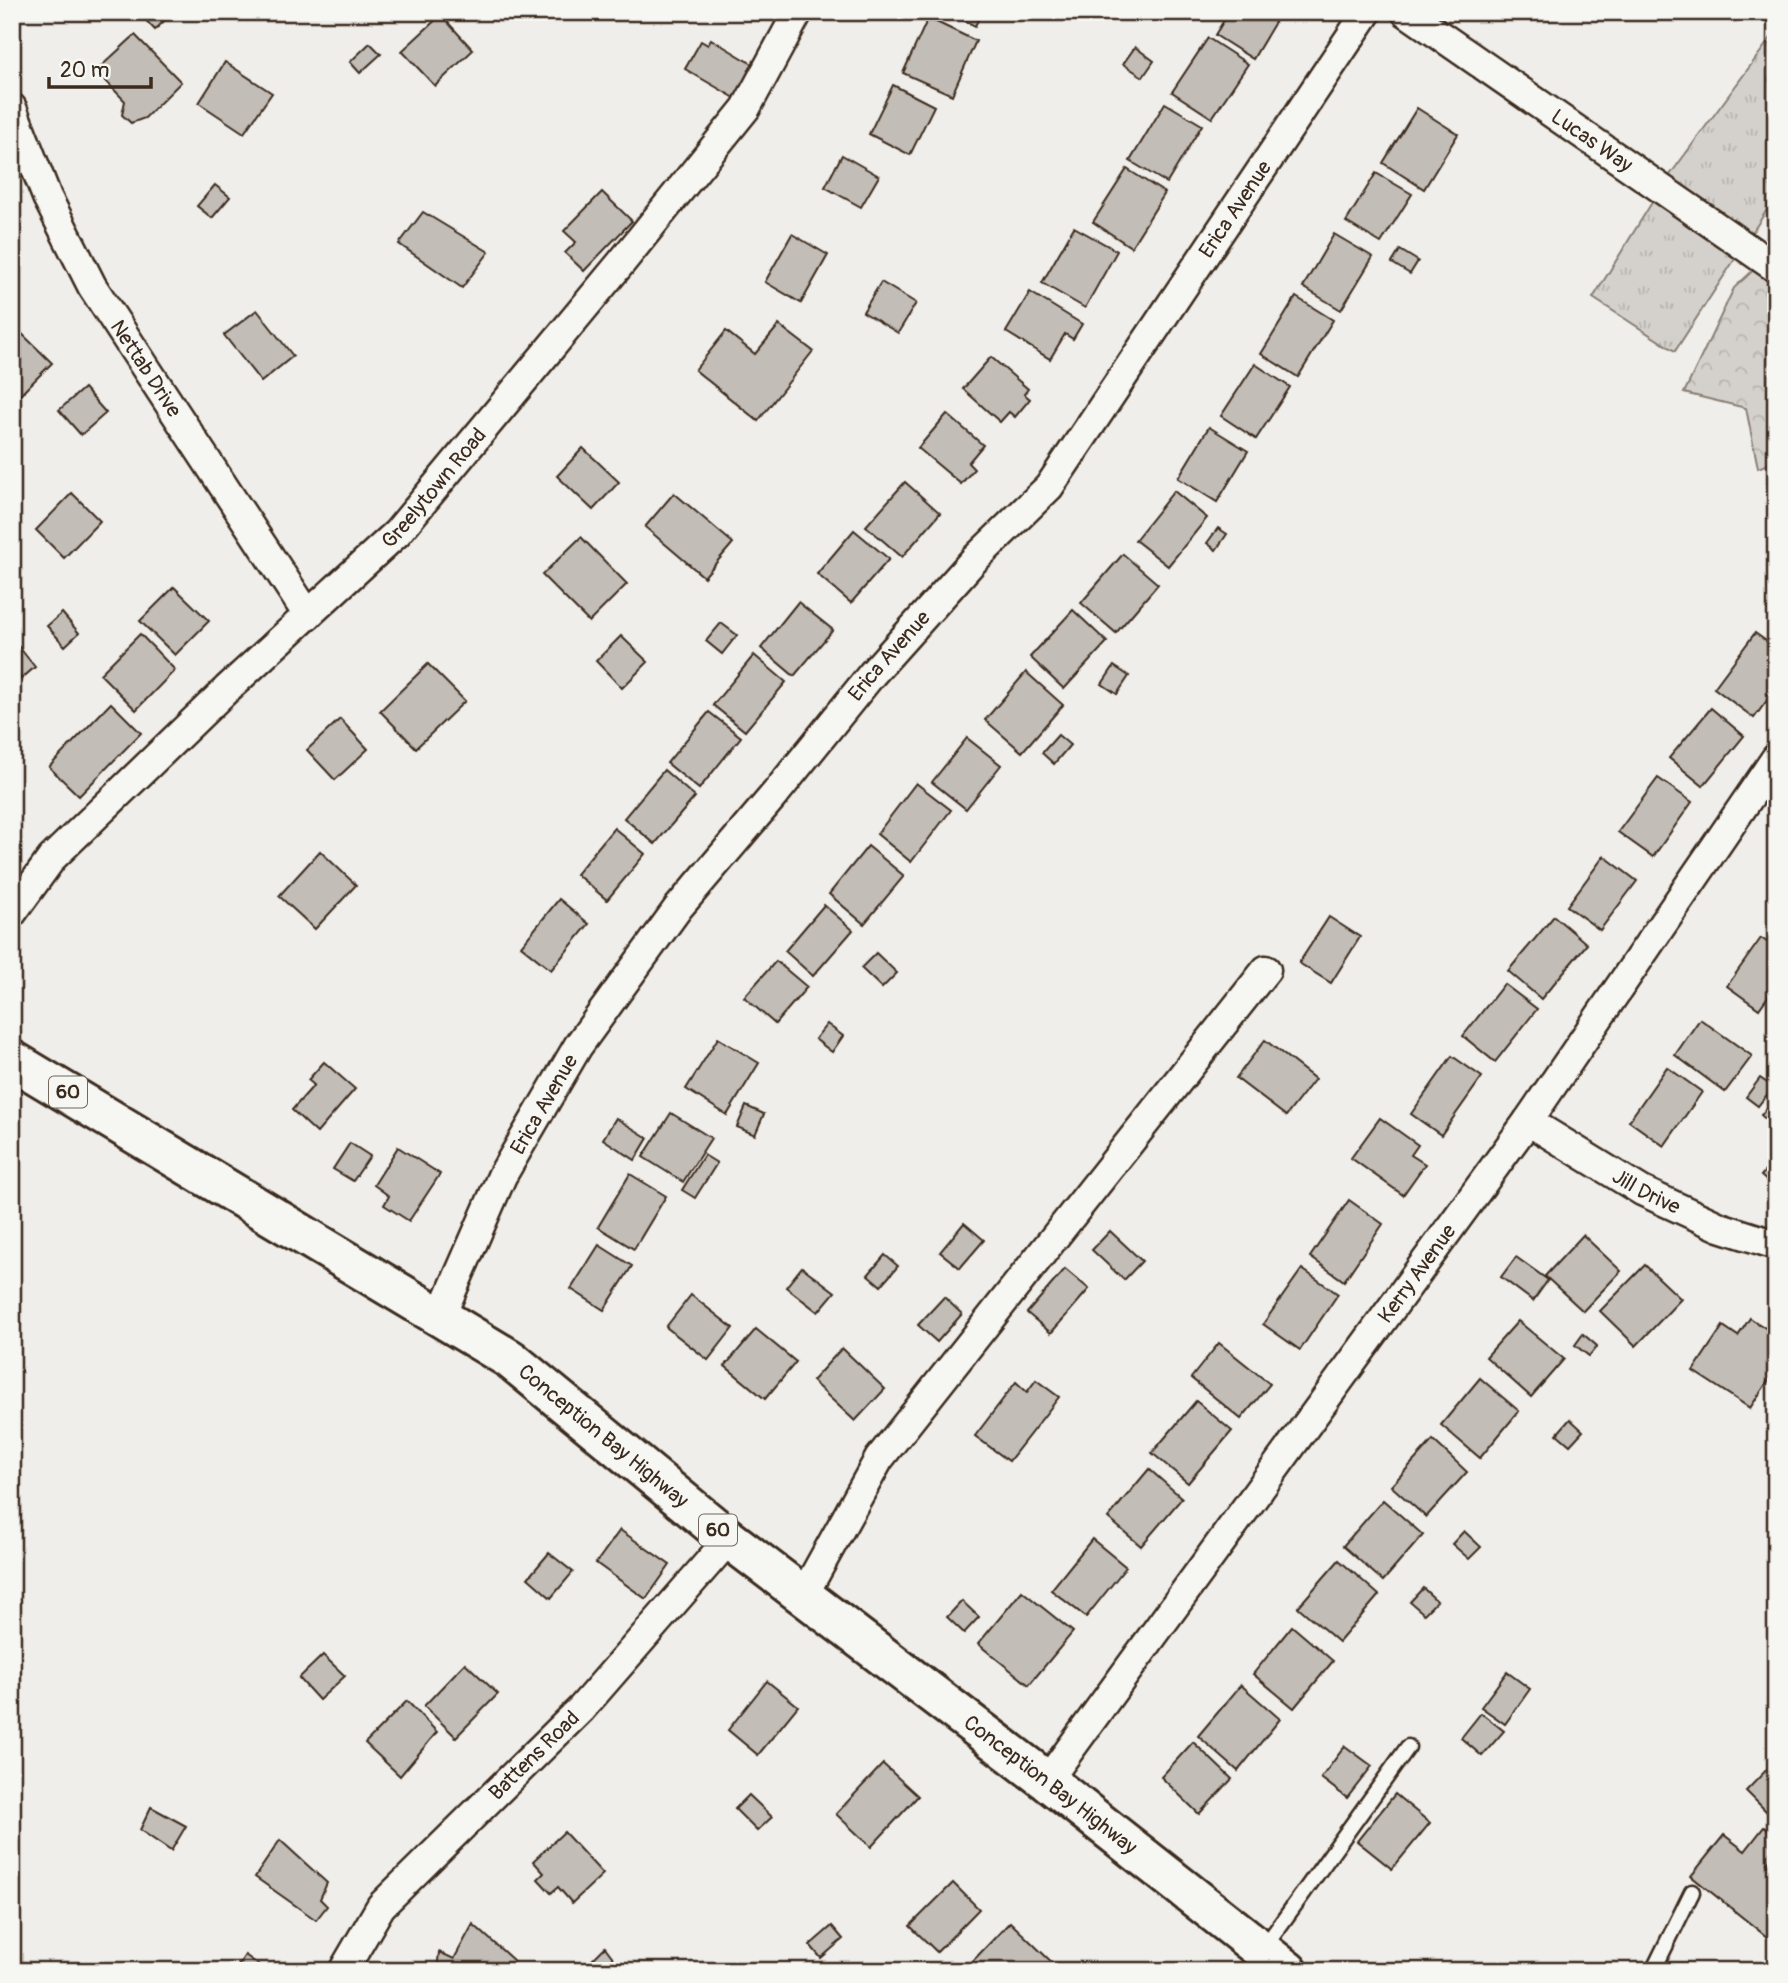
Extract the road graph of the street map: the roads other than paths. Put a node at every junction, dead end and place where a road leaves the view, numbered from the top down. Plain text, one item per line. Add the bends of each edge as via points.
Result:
1 (798, 12) edge
2 (1367, 12) edge
3 (1406, 12) edge
4 (12, 108) edge
5 (1776, 268) edge
6 (309, 615) junction
7 (1776, 758) edge
8 (12, 913) edge
9 (1266, 971) dead end
10 (12, 1059) edge
11 (1528, 1121) junction
12 (1776, 1245) edge
13 (440, 1318) junction
14 (729, 1539) junction
15 (803, 1596) junction
16 (1408, 1747) dead end
17 (1047, 1781) junction
18 (1692, 1892) dead end
19 (1275, 1960) edge
20 (344, 1971) edge
21 (1653, 1971) edge

1 - 6 street, Greelytown Road via 746,108 629,253 397,533
2 - 13 street, Erica Avenue via 1049,487 974,560 872,674 678,908 578,1046 502,1177
3 - 5 street, Lucas Way
4 - 6 street, Nettab Drive via 47,197 92,286
6 - 8 street, Greelytown Road via 52,858
7 - 11 street, Kerry Avenue
9 - 15 street via 879,1459
10 - 13 main road, Conception Bay Highway / 60
11 - 12 street, Jill Drive via 1642,1191 1720,1227
11 - 17 street, Kerry Avenue
13 - 14 main road, Conception Bay Highway / 60 via 510,1359
14 - 15 main road, Conception Bay Highway / 60
14 - 20 street, Battens Road via 581,1709 382,1906
15 - 17 main road, Conception Bay Highway / 60
16 - 19 lane
17 - 19 main road, Conception Bay Highway / 60
18 - 21 lane

